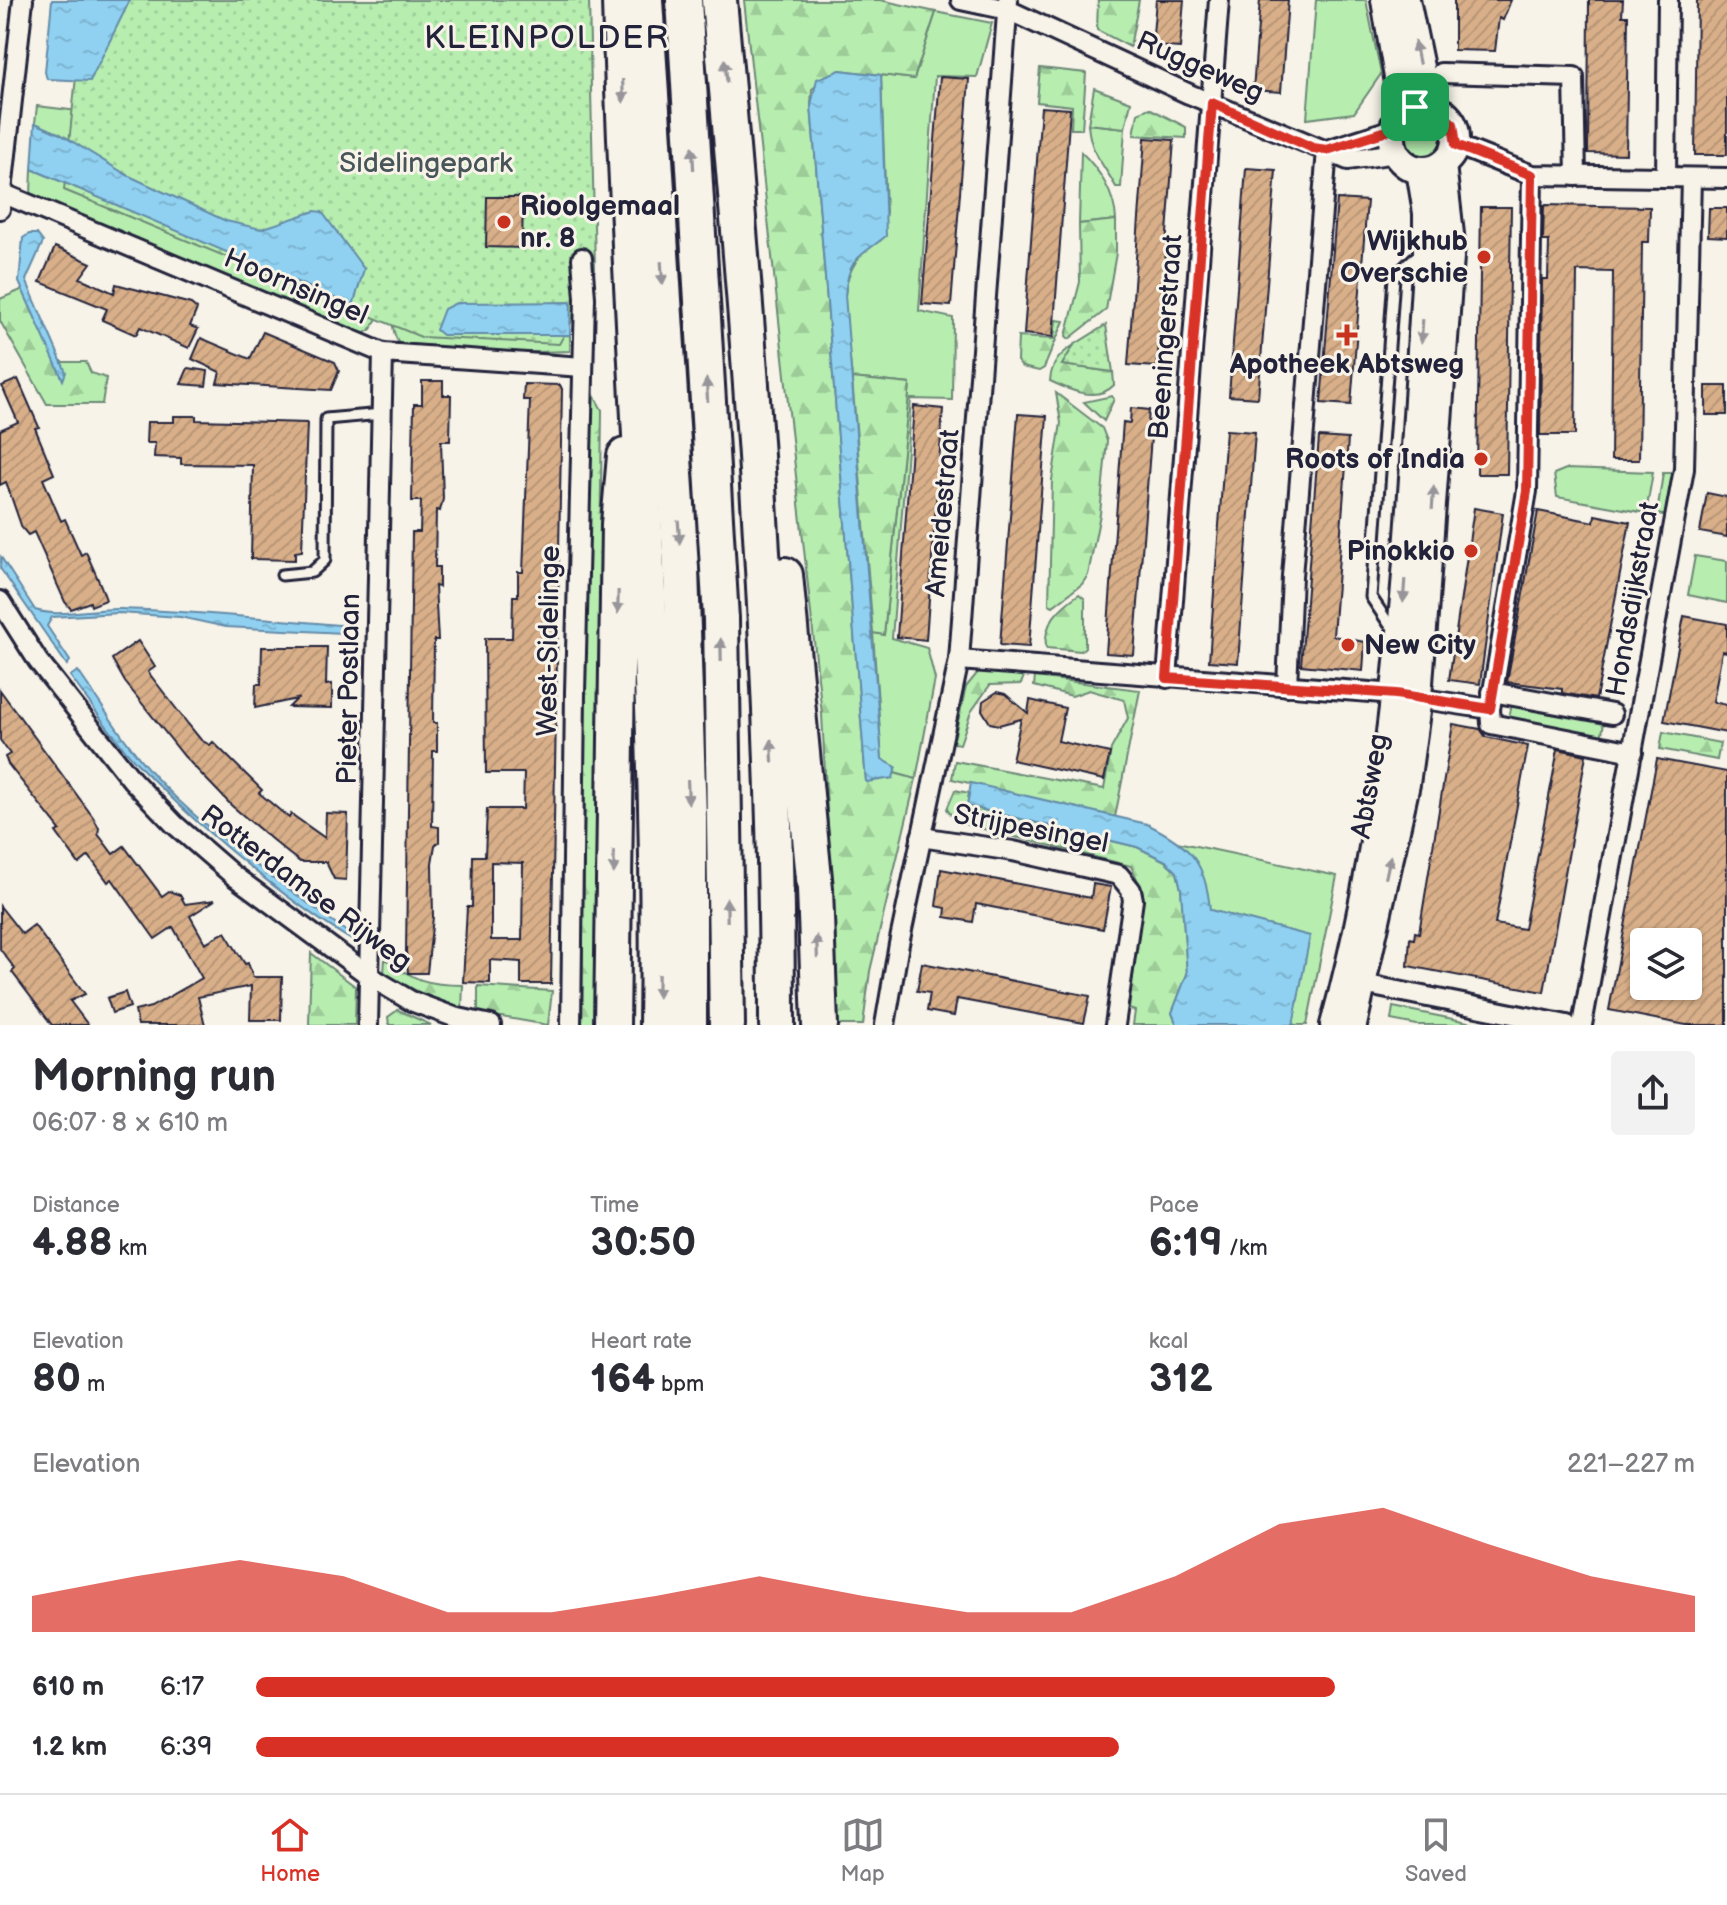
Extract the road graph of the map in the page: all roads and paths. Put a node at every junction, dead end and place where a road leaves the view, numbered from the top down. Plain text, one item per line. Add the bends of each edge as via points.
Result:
1 (23, 0) edge
2 (620, 0) edge
3 (645, 0) edge
4 (684, 0) edge
5 (719, 0) edge
6 (961, 0) edge
7 (1219, 0) edge
8 (1385, 0) edge
9 (1406, 0) edge
10 (1668, 0) edge
11 (1008, 5) edge
12 (1441, 73) dead end
13 (5, 90) edge
14 (1212, 103) junction
15 (1405, 125) junction
16 (1327, 150) junction
17 (1439, 160) junction
18 (1532, 175) junction
19 (1576, 176) junction
20 (1666, 177) junction
21 (1691, 178) junction
22 (1727, 178) edge
23 (1, 201) edge
24 (582, 258) dead end
25 (748, 317) junction
26 (635, 344) junction
27 (383, 353) junction
28 (583, 367) junction
29 (382, 414) junction
30 (282, 575) dead end
31 (0, 601) edge
32 (959, 660) junction
33 (1167, 678) junction
34 (1287, 686) junction
35 (1407, 695) junction
36 (1491, 701) junction
37 (1612, 714) dead end
38 (1633, 752) junction
39 (921, 837) junction
40 (371, 977) junction
41 (1355, 983) junction
42 (368, 1025) edge
43 (491, 1025) edge
44 (571, 1025) edge
45 (612, 1025) edge
46 (657, 1025) edge
47 (689, 1025) edge
48 (727, 1025) edge
49 (777, 1025) edge
50 (820, 1025) edge
51 (885, 1025) edge
52 (1115, 1025) edge
53 (1334, 1025) edge
54 (1353, 1025) edge
55 (1567, 1025) edge
56 (1582, 1025) edge

1 - 13 street
2 -> 26 highway
3 -> 47 highway via 681,568
48 -> 4 highway via 721,619
25 -> 5 highway
6 - 11 street, Ruggeweg
7 - 14 street, Beeningerstraat
8 - 15 street
15 -> 9 street
10 - 20 street
11 - 14 street, Ruggeweg
11 - 32 street, Ameidestraat
12 - 19 street via 1574,77
13 - 23 street
14 - 16 street, Ruggeweg
14 - 33 street, Beeningerstraat
15 - 16 street
15 - 17 street via 1406,165
15 - 17 street via 1450,120 1456,134
16 - 34 street
17 - 18 street
17 -> 35 street, Abtsweg via 1427,213 1402,629
35 -> 17 street, Abtsweg via 1451,243
18 - 19 street
18 - 36 street via 1527,491
19 - 20 street
20 - 21 street
21 - 22 street
21 - 38 street, Hondsdijkstraat via 1684,469
23 - 27 street, Hoornsingel
24 - 28 street, West-Sidelinge
49 -> 25 highway via 776,857
50 -> 25 highway via 815,889 787,589
26 -> 45 highway via 619,524
26 -> 46 highway via 649,572
27 - 28 street, Hoornsingel
27 - 29 street, Pieter Postlaan
28 - 44 street, West-Sidelinge
29 - 30 lane via 326,419 325,560 312,572
29 - 40 street, Pieter Postlaan
31 - 40 street, Rotterdamse Rijweg via 38,661 132,780 174,824 234,876
32 - 33 street
32 - 39 street, Ameidestraat
33 - 34 street
34 - 35 street
35 - 36 street
35 - 41 street, Abtsweg via 1406,784
36 - 37 street
36 - 38 street via 1491,724
38 - 56 street, Hondsdijkstraat
39 - 51 street, Ameidestraat
39 - 52 street, Strijpesingel via 1013,851 1126,880 1133,900
40 - 42 street, Pieter Postlaan
40 - 43 street, Rotterdamse Rijweg via 411,1001
41 - 53 street, Abtsweg
41 - 54 street, Abtsweg
41 - 55 street

